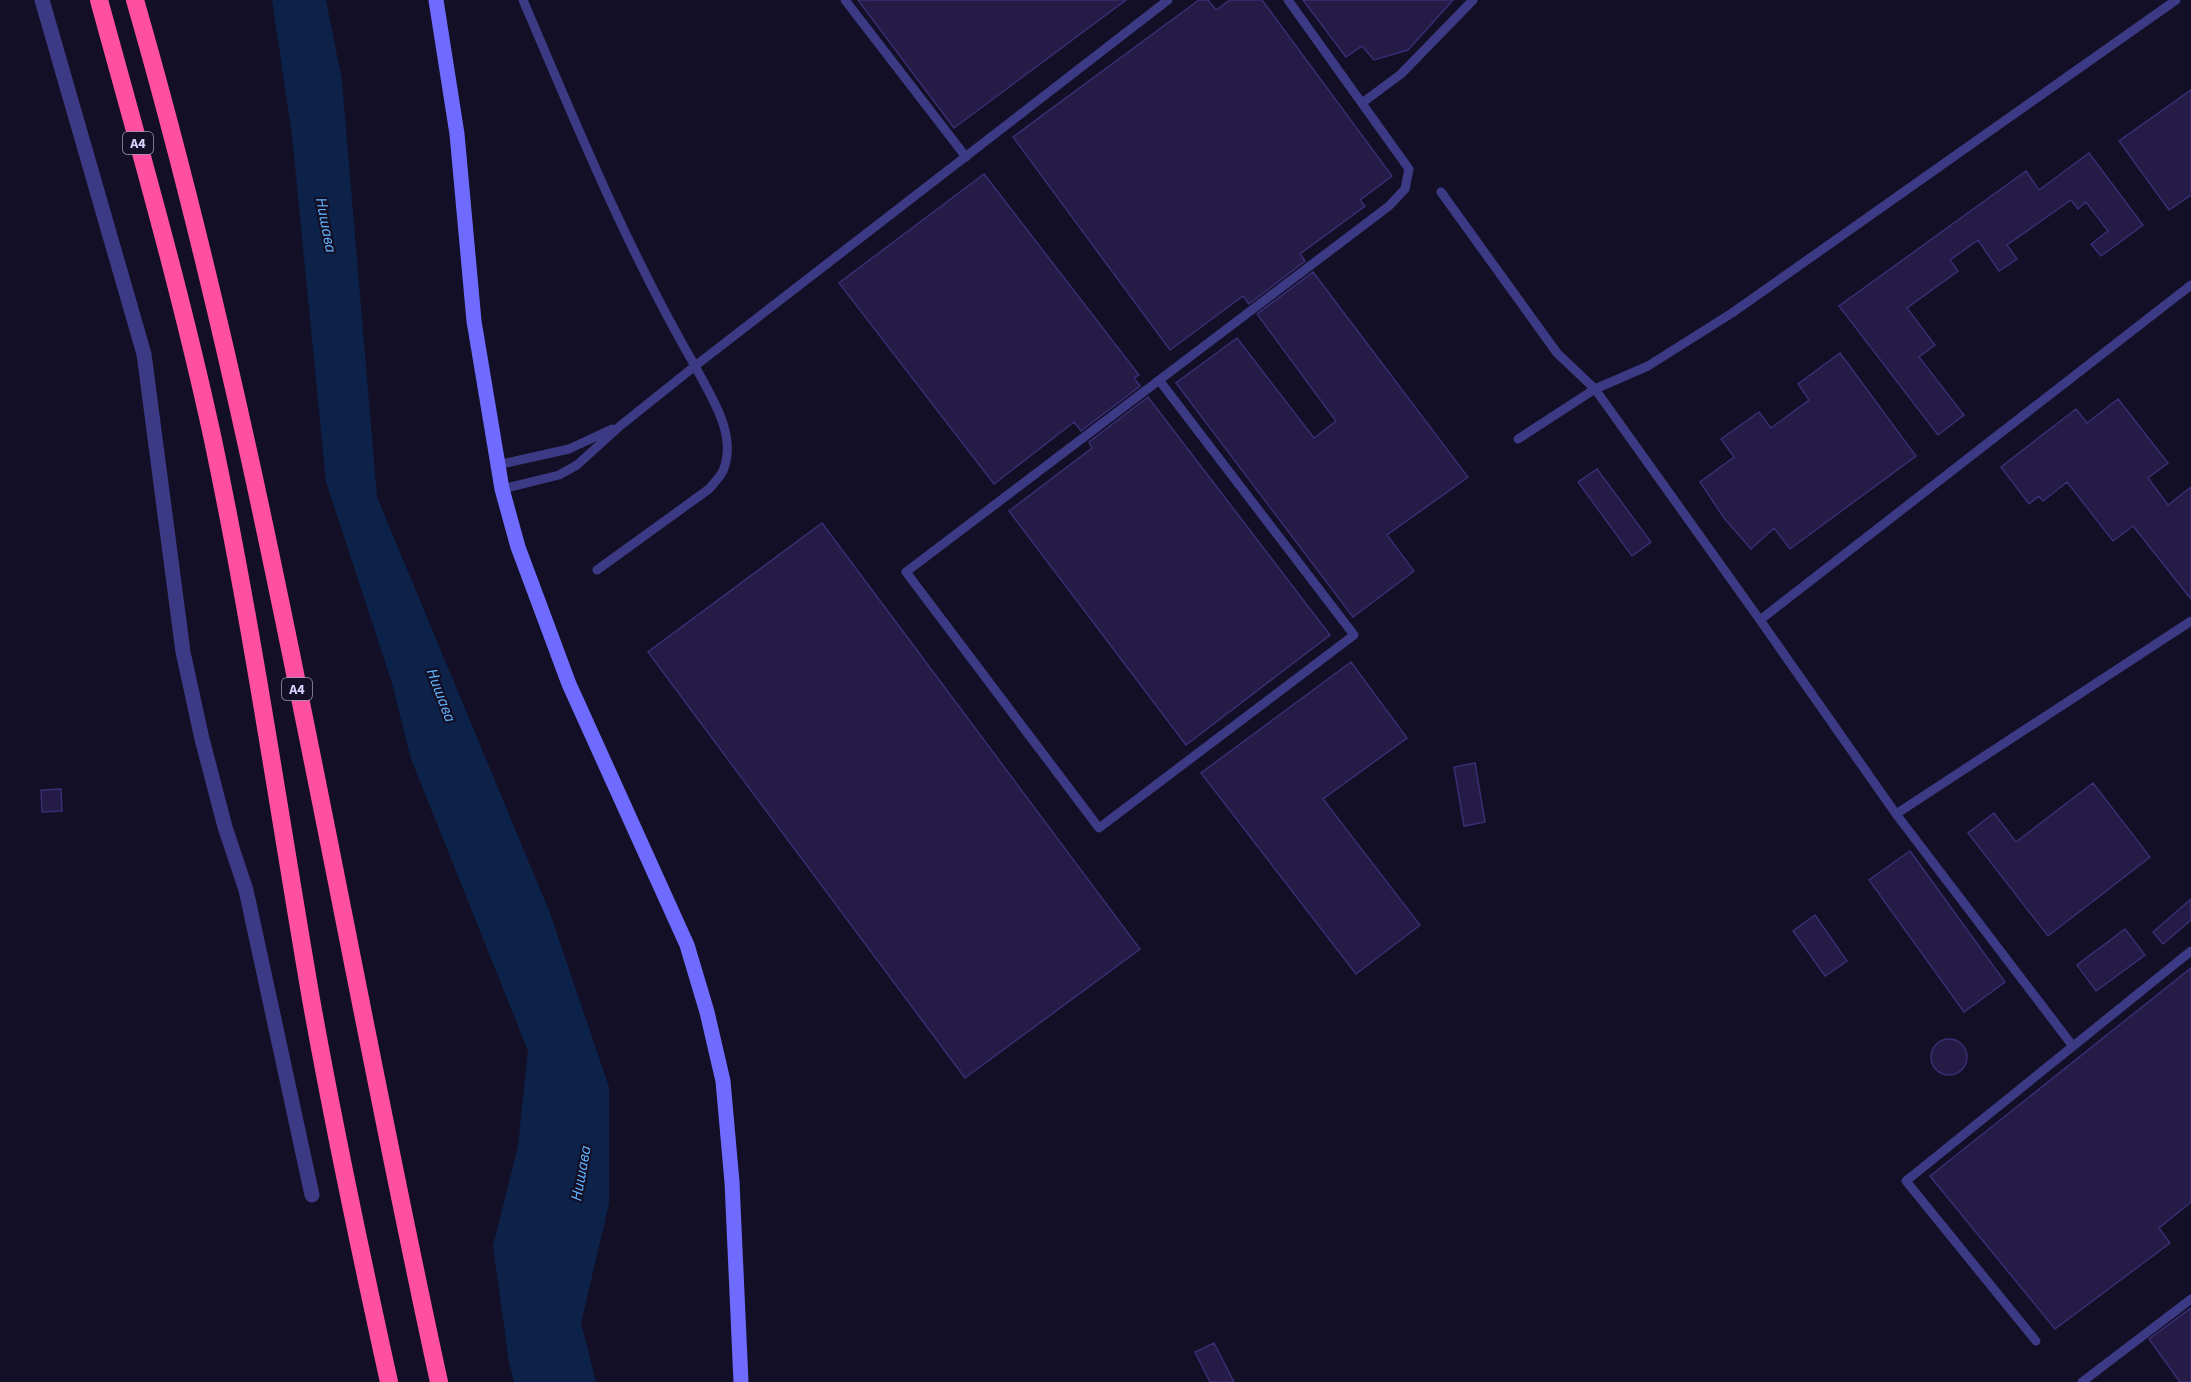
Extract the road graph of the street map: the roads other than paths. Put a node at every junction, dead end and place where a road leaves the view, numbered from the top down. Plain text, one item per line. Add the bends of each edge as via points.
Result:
1 (42, 0) edge
2 (99, 0) edge
3 (135, 0) edge
4 (436, 0) edge
5 (523, 0) edge
6 (845, 0) edge
7 (1168, 0) edge
8 (1288, 0) edge
9 (1473, 0) edge
10 (2176, 0) edge
11 (1362, 103) junction
12 (966, 158) junction
13 (1441, 192) dead end
14 (2191, 285) edge
15 (695, 366) junction
16 (1159, 380) junction
17 (1595, 389) junction
18 (620, 426) junction
19 (1518, 439) dead end
20 (497, 465) junction
21 (502, 489) junction
22 (597, 570) dead end
23 (1760, 620) junction
24 (2191, 621) edge
25 (1896, 814) junction
26 (2191, 951) edge
27 (2072, 1045) junction
28 (312, 1195) dead end
29 (2191, 1299) edge
30 (2036, 1341) dead end
31 (389, 1382) edge
32 (439, 1382) edge
33 (741, 1382) edge
34 (2082, 1382) edge

1 - 28 street via 144,354 183,652 225,827 246,890
2 - 31 highway, A4 via 213,440 311,1000
3 - 32 highway, A4 via 191,204 267,534 371,1065
4 - 20 main road via 457,134 474,321
5 - 15 lane via 614,212
6 - 12 lane
7 - 12 lane
8 - 11 lane
9 - 11 lane via 1401,74
10 - 17 lane via 1732,313 1648,366
11 - 16 lane via 1409,169 1405,189 1389,206
12 - 15 lane
13 - 17 lane via 1557,352
14 - 23 lane
15 - 18 lane
15 - 22 lane via 722,422 728,447 723,472 709,489
16 - 16 lane via 1354,635 1100,828 906,572
17 - 19 lane
17 - 23 lane
18 - 20 lane via 569,448
18 - 21 lane via 591,455 559,475
20 - 21 main road
21 - 33 main road via 518,547 565,674 674,913 707,1012 727,1116
23 - 25 lane
24 - 25 lane
25 - 27 lane
26 - 27 lane
27 - 30 lane via 1906,1181
29 - 34 lane

